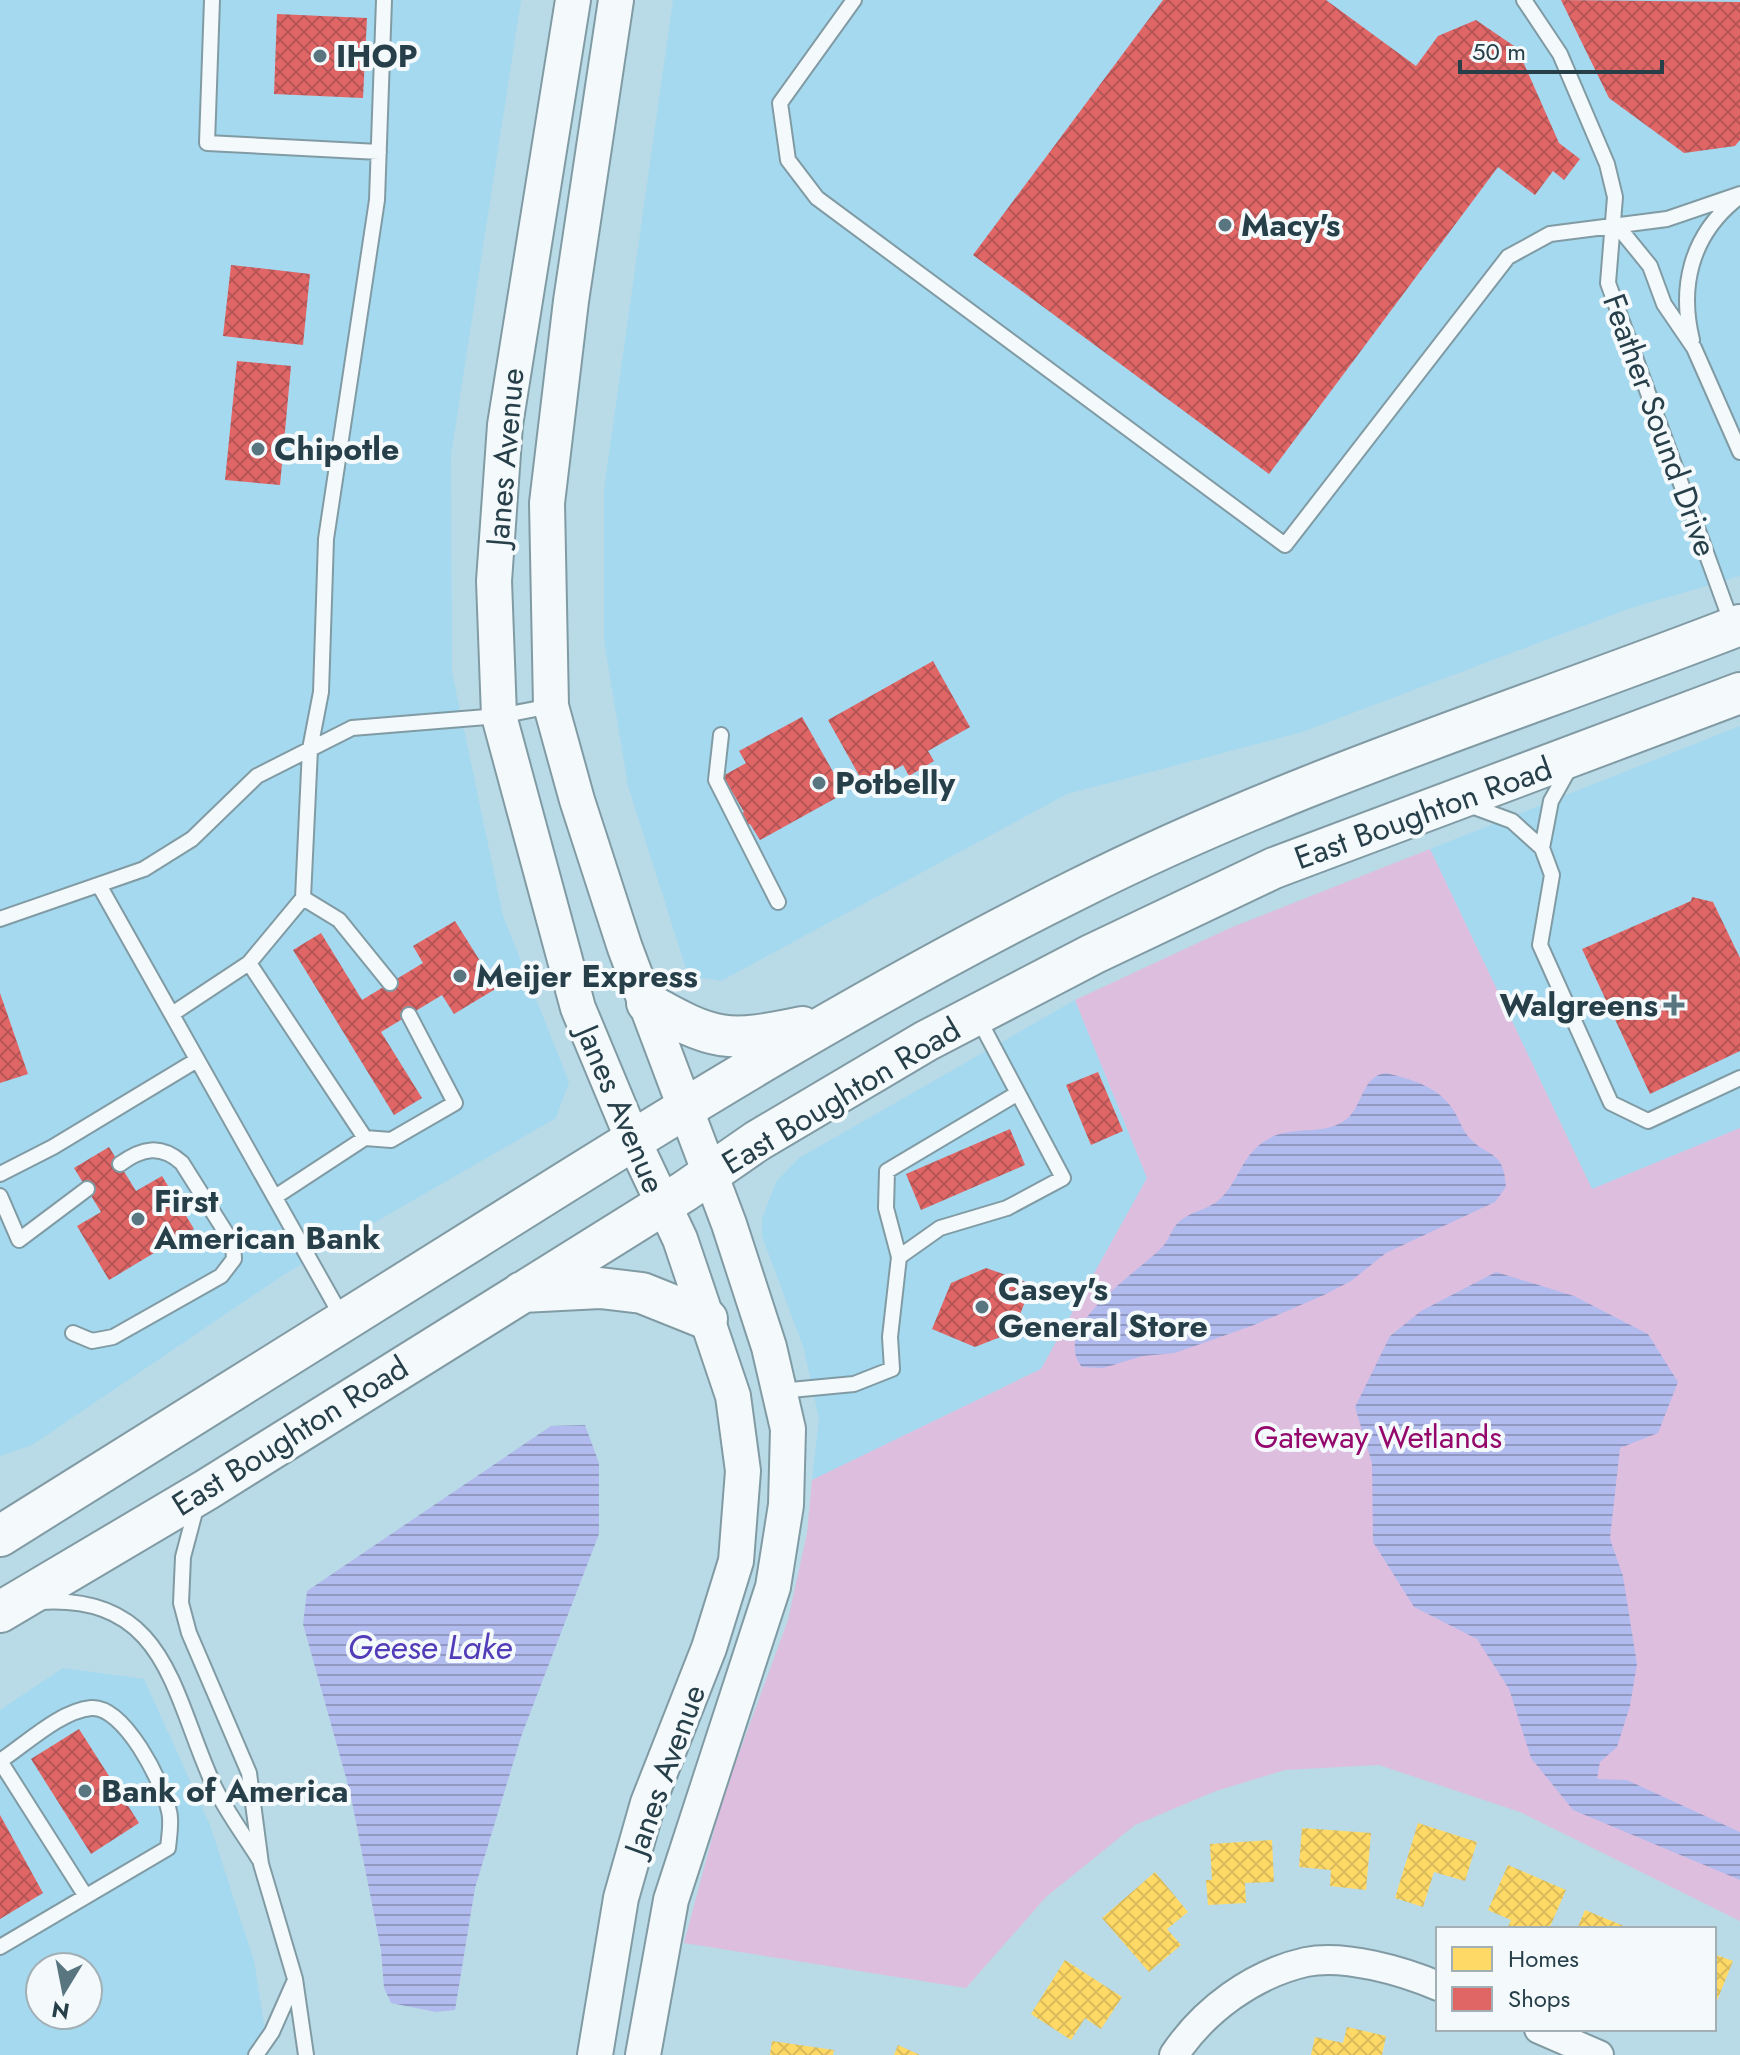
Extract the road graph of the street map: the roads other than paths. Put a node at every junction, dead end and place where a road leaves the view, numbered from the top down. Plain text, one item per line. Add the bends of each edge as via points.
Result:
1 (212, 0) edge
2 (384, 0) edge
3 (573, 0) edge
4 (616, 0) edge
5 (854, 0) edge
6 (1524, 0) edge
7 (379, 152) junction
8 (1740, 195) edge
9 (1615, 223) junction
10 (1694, 348) junction
11 (1740, 452) edge
12 (1738, 633) edge
13 (1740, 693) edge
14 (551, 706) junction
15 (499, 716) junction
16 (721, 735) dead end
17 (310, 749) junction
18 (1576, 756) junction
19 (1458, 801) junction
20 (1542, 848) junction
21 (99, 885) junction
22 (303, 898) junction
23 (778, 902) dead end
24 (0, 919) edge
25 (249, 963) junction
26 (390, 983) dead end
27 (647, 1003) junction
28 (172, 1014) junction
29 (409, 1015) dead end
30 (976, 1015) junction
31 (837, 1019) junction
32 (197, 1060) junction
33 (1740, 1078) edge
34 (1018, 1093) junction
35 (687, 1106) junction
36 (365, 1138) junction
37 (633, 1140) junction
38 (120, 1164) dead end
39 (0, 1174) edge
40 (711, 1175) junction
41 (87, 1189) dead end
42 (0, 1196) edge
43 (275, 1197) junction
44 (662, 1205) junction
45 (899, 1257) junction
46 (518, 1292) junction
47 (707, 1319) junction
48 (345, 1320) junction
49 (73, 1333) dead end
50 (779, 1391) junction
51 (206, 1490) junction
52 (0, 1536) edge
53 (10, 1607) edge
54 (0, 1761) edge
55 (261, 1864) junction
56 (85, 1895) junction
57 (0, 1947) edge
58 (295, 1979) junction
59 (1436, 1985) edge
60 (1544, 2031) edge
61 (256, 2055) edge
62 (306, 2055) edge
63 (595, 2055) edge
64 (643, 2055) edge
65 (1174, 2055) edge
66 (1599, 2055) edge

1 - 7 lane via 207,143
2 - 7 lane
3 - 15 street, Janes Avenue via 505,425 494,581
4 - 14 street, Janes Avenue via 547,503
5 - 9 lane via 780,103 788,160 817,198 1285,545 1508,257 1550,234
6 - 9 lane via 1560,54 1607,164
7 - 17 lane via 377,200 326,539 321,692
8 - 9 lane via 1667,219
8 - 10 lane via 1698,244 1687,278 1686,314
9 - 10 lane, Feather Sound Drive via 1650,266 1664,304
9 - 12 lane, Feather Sound Drive via 1608,283
10 - 11 lane, Feather Sound Drive
12 - 31 main road, East Boughton Road via 1440,735 1258,807 1081,887
13 - 18 main road, East Boughton Road
14 - 15 lane
14 - 27 street, Janes Avenue via 577,800
15 - 17 lane via 352,728
15 - 37 street, Janes Avenue via 578,1008
16 - 23 lane via 716,780
17 - 21 lane via 257,776 192,839 144,869
17 - 22 lane
18 - 19 main road, East Boughton Road
18 - 20 lane via 1551,801
19 - 20 lane via 1512,821
19 - 30 main road, East Boughton Road via 1274,868
20 - 33 lane via 1552,875 1540,945 1611,1103 1648,1121
21 - 24 lane
21 - 28 lane
22 - 25 lane
22 - 26 lane via 339,920
25 - 28 lane
25 - 36 lane
27 - 31 main road via 695,1030 720,1037 749,1038
27 - 35 street, Janes Avenue
28 - 32 lane
29 - 36 lane via 455,1103 391,1140
30 - 34 lane
30 - 40 main road, East Boughton Road via 757,1141
31 - 35 main road, East Boughton Road
32 - 39 lane
32 - 43 lane
34 - 45 lane via 887,1171 886,1208
34 - 45 lane via 1063,1178 1007,1208 940,1228
35 - 37 main road, East Boughton Road
35 - 40 street, Janes Avenue
36 - 43 lane
37 - 44 street, Janes Avenue
37 - 48 main road, East Boughton Road
38 - 49 lane via 152,1149 174,1156 233,1244 234,1259 221,1276 113,1337 92,1341
40 - 44 main road, East Boughton Road
40 - 50 street, Janes Avenue
41 - 42 lane via 19,1240
43 - 48 lane
44 - 46 main road, East Boughton Road
44 - 47 street, Janes Avenue via 680,1239
45 - 50 lane via 892,1369 854,1384
46 - 47 main road via 600,1288 642,1293
46 - 51 main road, East Boughton Road
47 - 63 street, Janes Avenue via 733,1396 743,1471 736,1561 624,1884
48 - 52 main road, East Boughton Road
50 - 64 street, Janes Avenue via 788,1429 786,1505 773,1587 671,1900
51 - 53 main road, East Boughton Road
51 - 55 lane via 191,1518 181,1603 249,1773
53 - 55 lane via 67,1600 100,1606 133,1623 163,1659 215,1788
54 - 56 lane
54 - 56 lane via 89,1708 105,1709 121,1719 134,1737 169,1811 168,1848
55 - 58 lane
56 - 57 lane
58 - 61 lane
58 - 62 lane
59 - 65 street via 1365,1964 1308,1962 1262,1979 1211,2009
60 - 66 street

